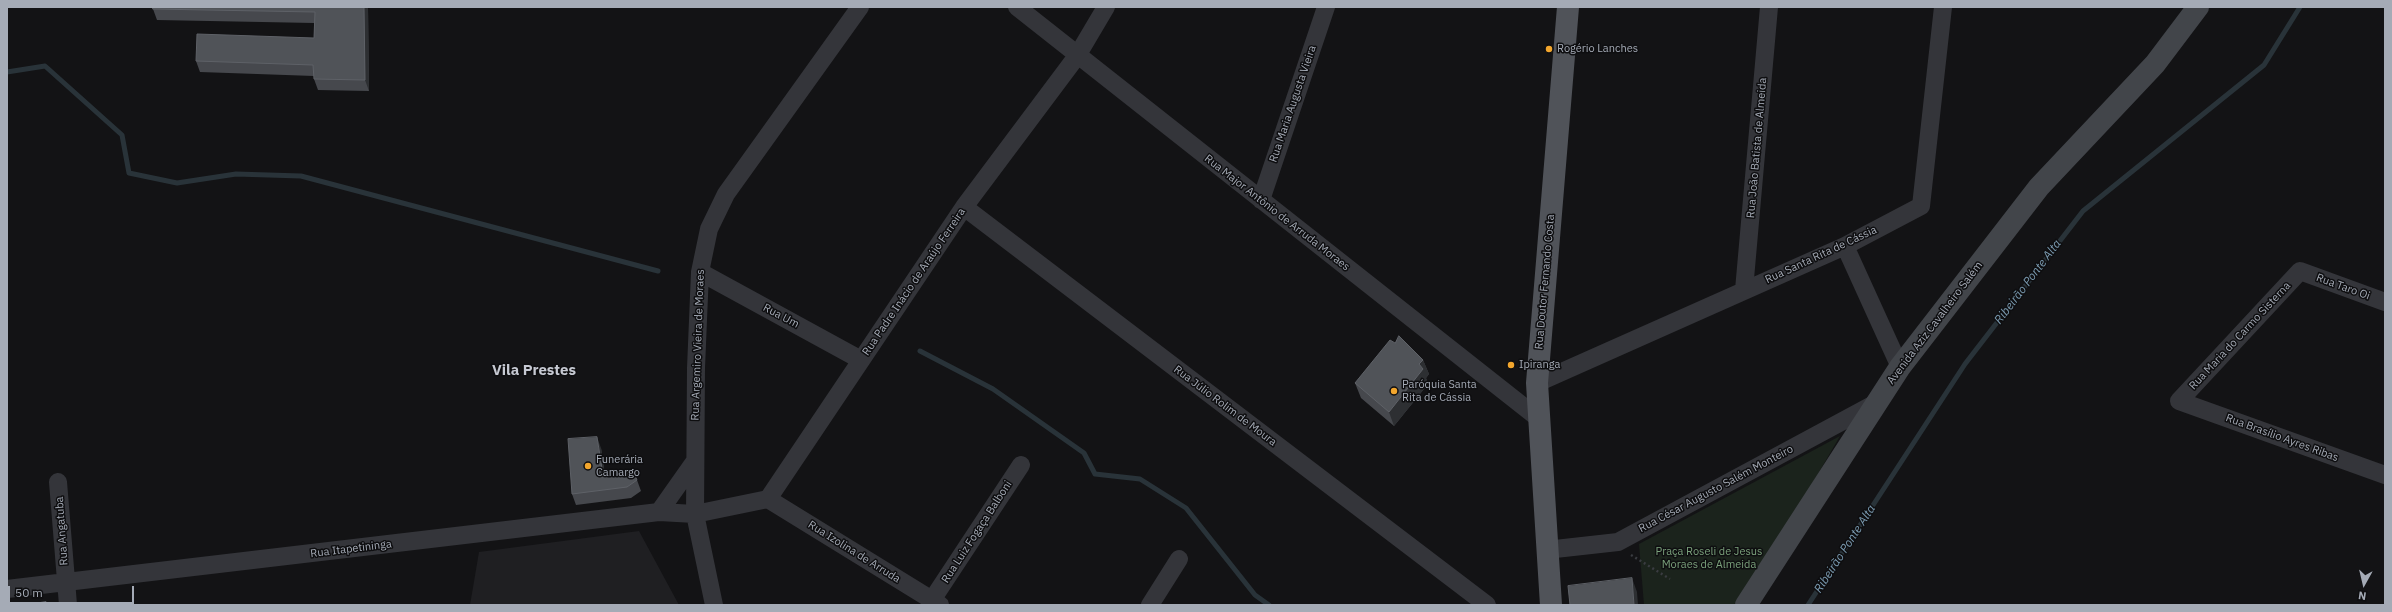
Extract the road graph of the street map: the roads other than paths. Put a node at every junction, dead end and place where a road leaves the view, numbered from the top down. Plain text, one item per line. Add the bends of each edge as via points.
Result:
1 (860, 7) edge
2 (1017, 7) edge
3 (1106, 7) edge
4 (1326, 7) edge
5 (1568, 7) edge
6 (1769, 7) edge
7 (1943, 7) edge
8 (2184, 7) edge
9 (2198, 7) edge
10 (1077, 56) junction
11 (2155, 64) junction
12 (1261, 200) junction
13 (964, 207) junction
14 (1845, 246) junction
15 (700, 272) junction
16 (2300, 272) joint
17 (1744, 290) junction
18 (2385, 302) edge
19 (862, 360) junction
20 (1900, 367) junction
21 (1537, 383) junction
22 (2179, 401) joint
23 (1878, 402) junction
24 (1538, 418) junction
25 (695, 461) junction
26 (1021, 464) dead end
27 (2385, 476) edge
28 (58, 482) dead end
29 (768, 499) junction
30 (659, 512) junction
31 (696, 514) junction
32 (1546, 550) junction
33 (1180, 559) dead end
34 (66, 584) junction
35 (7, 590) edge
36 (936, 602) edge
37 (68, 605) edge
38 (714, 605) edge
39 (1150, 605) edge
40 (1487, 605) edge
41 (1551, 605) edge
42 (1746, 605) edge

1 - 15 street, Rua Argemiro Vieira de Moraes via 726,194 709,228
2 - 10 street, Rua Major Antônio de Arruda Moraes
3 - 10 street, Rua Padre Inácio de Araújo Ferreira
4 - 12 street, Rua Maria Augusta Vieira
5 - 21 main road, Rua Doutor Fernando Costa
6 - 17 street, Rua João Batista de Almeida
7 - 14 street, Rua Santa Rita de Cássia via 1922,206
8 - 11 main road, Avenida Aziz Cavalheiro Salém
9 - 11 main road, Avenida Aziz Cavalheiro Salém
10 - 12 street, Rua Major Antônio de Arruda Moraes
10 - 13 street, Rua Padre Inácio de Araújo Ferreira
11 - 20 main road, Avenida Aziz Cavalheiro Salém via 2039,187
12 - 24 street, Rua Major Antônio de Arruda Moraes
13 - 19 street, Rua Padre Inácio de Araújo Ferreira
13 - 40 street, Rua Júlio Rolim de Moura
14 - 17 street, Rua Santa Rita de Cássia
14 - 20 street
15 - 19 street, Rua Um
15 - 25 street, Rua Argemiro Vieira de Moraes
16 - 18 street, Rua Taro Oi
16 - 22 street, Rua Maria do Carmo Sisterna
17 - 21 street, Rua Santa Rita de Cássia
19 - 29 street, Rua Padre Inácio de Araújo Ferreira
20 - 23 main road, Avenida Aziz Cavalheiro Salém
21 - 24 main road, Rua Doutor Fernando Costa
22 - 27 street, Rua Brasílio Ayres Ribas
23 - 32 street, Rua César Augusto Salém Monteiro via 1618,542
23 - 42 main road, Avenida Aziz Cavalheiro Salém
24 - 32 main road, Rua Doutor Fernando Costa
25 - 30 street
25 - 31 street, Rua Argemiro Vieira de Moraes
26 - 36 street, Rua Luiz Fogaça Balboni
28 - 34 street, Rua Angatuba
29 - 31 street
29 - 36 street, Rua Izolina de Arruda
30 - 31 street, Rua Itapetininga
30 - 34 street, Rua Itapetininga
31 - 38 street, Rua Argemiro Vieira de Moraes
32 - 41 main road, Rua Doutor Fernando Costa
33 - 39 street
34 - 35 street, Rua Itapetininga
34 - 37 street, Rua Angatuba

